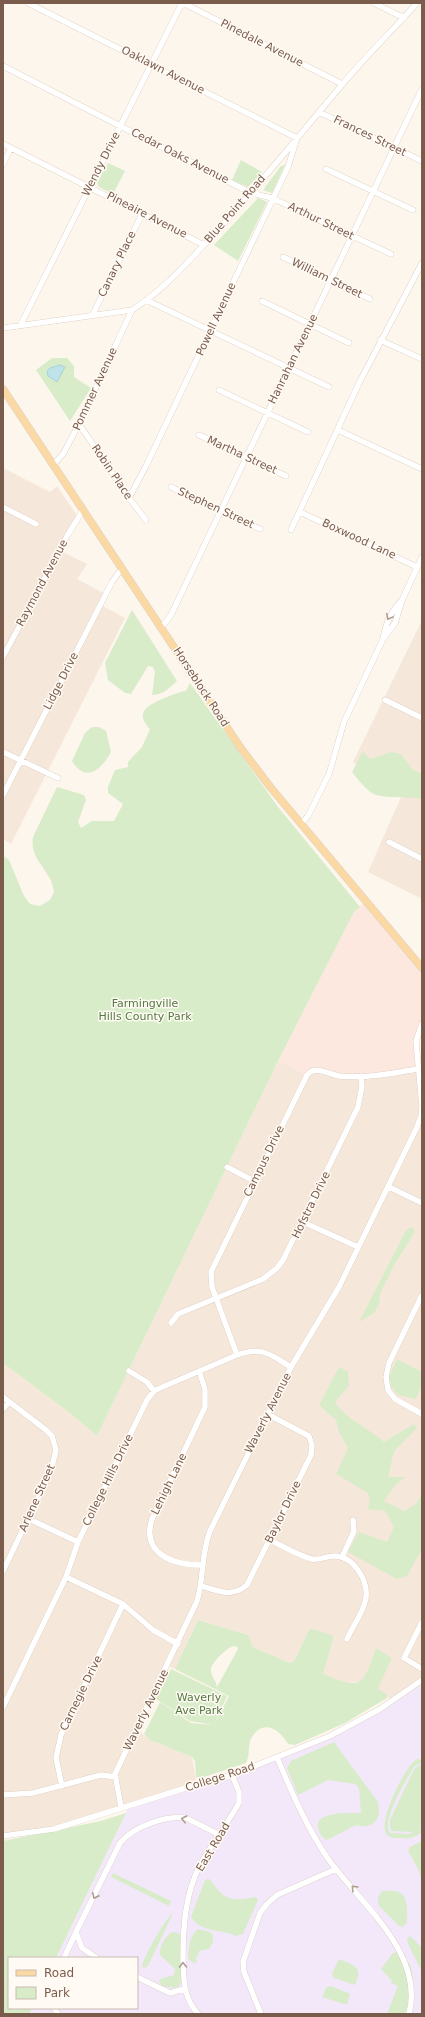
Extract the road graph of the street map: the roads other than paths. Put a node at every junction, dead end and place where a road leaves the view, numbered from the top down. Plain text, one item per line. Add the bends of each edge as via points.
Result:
1 (28, 3) edge
2 (182, 3) edge
3 (374, 3) edge
4 (417, 3) edge
5 (404, 18) junction
6 (151, 64) junction
7 (3, 66) edge
8 (342, 84) junction
9 (422, 89) edge
10 (319, 112) junction
11 (121, 126) junction
12 (297, 138) junction
13 (3, 144) edge
14 (11, 148) junction
15 (394, 148) junction
16 (422, 161) edge
17 (3, 164) edge
18 (326, 169) dead end
19 (89, 186) junction
20 (374, 191) junction
21 (251, 193) junction
22 (272, 198) junction
23 (413, 210) dead end
24 (142, 214) junction
25 (352, 236) junction
26 (204, 244) junction
27 (391, 254) dead end
28 (283, 257) dead end
29 (422, 262) edge
30 (332, 280) junction
31 (370, 299) dead end
32 (146, 300) junction
33 (262, 302) dead end
34 (132, 310) junction
35 (93, 314) junction
36 (21, 324) junction
37 (310, 325) junction
38 (3, 328) edge
39 (210, 332) junction
40 (380, 340) junction
41 (349, 344) dead end
42 (422, 359) edge
43 (289, 369) junction
44 (329, 387) dead end
45 (3, 389) edge
46 (219, 390) dead end
47 (267, 413) junction
48 (79, 424) junction
49 (338, 430) junction
50 (308, 432) dead end
51 (198, 435) dead end
52 (247, 456) junction
53 (54, 464) junction
54 (422, 469) edge
55 (286, 476) dead end
56 (172, 487) dead end
57 (129, 498) junction
58 (3, 506) edge
59 (84, 510) junction
60 (222, 510) junction
61 (300, 512) junction
62 (146, 520) dead end
63 (36, 524) dead end
64 (260, 529) dead end
65 (291, 530) dead end
66 (422, 557) edge
67 (417, 567) junction
68 (122, 568) junction
69 (161, 628) junction
70 (3, 657) edge
71 (384, 700) dead end
72 (422, 718) edge
73 (3, 752) edge
74 (20, 761) junction
75 (58, 778) dead end
76 (3, 795) edge
77 (301, 824) junction
78 (388, 842) dead end
79 (422, 859) edge
80 (422, 968) edge
81 (422, 1024) edge
82 (418, 1069) junction
83 (361, 1076) junction
84 (227, 1167) dead end
85 (254, 1181) junction
86 (389, 1187) junction
87 (422, 1203) edge
88 (303, 1222) junction
89 (358, 1247) junction
90 (422, 1296) edge
91 (216, 1298) junction
92 (171, 1323) dead end
93 (237, 1355) junction
94 (291, 1367) junction
95 (129, 1371) dead end
96 (199, 1371) junction
97 (154, 1391) junction
98 (3, 1397) edge
99 (9, 1402) junction
100 (3, 1409) edge
101 (267, 1414) junction
102 (422, 1414) edge
103 (29, 1519) junction
104 (352, 1520) dead end
105 (270, 1540) junction
106 (78, 1542) junction
107 (342, 1557) junction
108 (202, 1565) junction
109 (3, 1571) edge
110 (66, 1577) junction
111 (201, 1586) junction
112 (123, 1604) junction
113 (422, 1622) edge
114 (347, 1639) dead end
115 (178, 1644) junction
116 (422, 1669) edge
117 (422, 1680) edge
118 (3, 1707) edge
119 (277, 1757) junction
120 (232, 1775) junction
121 (116, 1777) junction
122 (62, 1786) junction
123 (3, 1795) edge
124 (121, 1807) junction
125 (220, 1835) junction
126 (3, 1836) edge
127 (336, 1869) junction
128 (392, 1928) dead end
129 (76, 1932) junction
130 (64, 1957) edge
131 (95, 1957) edge
132 (138, 1977) edge
133 (184, 1989) junction
134 (418, 1990) dead end
135 (198, 2014) edge
136 (261, 2014) edge
137 (409, 2014) edge

1 - 6 street, Oaklawn Avenue
2 - 6 street, Wendy Drive
2 - 8 street, Pinedale Avenue
3 - 5 street
4 - 5 street, Blue Point Road
5 - 8 street, Blue Point Road via 378,42
6 - 11 street, Wendy Drive
6 - 12 street, Oaklawn Avenue
7 - 11 street, Cedar Oaks Avenue
8 - 10 street, Blue Point Road
9 - 15 street, Hanrahan Avenue
10 - 12 street, Blue Point Road
10 - 15 street, Frances Street
11 - 19 street, Wendy Drive
11 - 21 street, Cedar Oaks Avenue
12 - 21 street, Blue Point Road
12 - 22 street, Powell Avenue via 288,166
13 - 14 street, Pineaire Avenue
14 - 17 street
14 - 19 street, Pineaire Avenue
15 - 16 street, Frances Street
15 - 20 street, Hanrahan Avenue
18 - 20 street
19 - 24 street, Pineaire Avenue
19 - 36 street, Wendy Drive
20 - 23 street
20 - 25 street, Hanrahan Avenue
21 - 22 street, Arthur Street
21 - 26 street, Blue Point Road
22 - 25 street, Arthur Street
22 - 39 street, Powell Avenue
24 - 26 street, Pineaire Avenue
24 - 35 street, Canary Place
25 - 27 street, Arthur Street
25 - 30 street, Hanrahan Avenue
26 - 32 street, Blue Point Road via 178,272
28 - 30 street, William Street
29 - 40 street
30 - 31 street, William Street
30 - 37 street, Hanrahan Avenue
32 - 34 street, Blue Point Road
32 - 39 street
33 - 37 street
34 - 35 street, Blue Point Road
34 - 48 street, Pommer Avenue
35 - 36 street, Blue Point Road
36 - 38 street, Blue Point Road
37 - 41 street
37 - 43 street, Hanrahan Avenue
39 - 43 street
39 - 57 street, Powell Avenue
40 - 42 street
40 - 49 street
43 - 44 street
43 - 47 street, Hanrahan Avenue
45 - 53 main road, Horseblock Road
46 - 47 street
47 - 50 street
47 - 52 street, Hanrahan Avenue
48 - 53 street, Pommer Avenue via 63,454
48 - 57 street, Robin Place
49 - 54 street
49 - 61 street
51 - 52 street, Martha Street
52 - 55 street, Martha Street
52 - 60 street, Hanrahan Avenue
53 - 59 main road, Horseblock Road
56 - 60 street, Stephen Street
57 - 62 street, Robin Place
58 - 63 street
59 - 68 main road, Horseblock Road
59 - 70 street, Raymond Avenue via 70,530
60 - 64 street, Stephen Street
60 - 69 street, Hanrahan Avenue via 171,615
61 - 65 street
61 - 67 street, Boxwood Lane
66 - 67 street
67 - 77 street via 384,628 383,639 344,722 328,774 308,816
68 - 69 main road, Horseblock Road
68 - 74 street, Lidge Drive via 112,582
69 - 77 main road, Horseblock Road via 240,746
71 - 72 street
73 - 74 street
74 - 75 street
74 - 76 street, Lidge Drive
77 - 80 main road, Horseblock Road
78 - 79 street
81 - 82 street, Waverly Avenue via 416,1041
82 - 83 street, Campus Drive
82 - 86 street, Waverly Avenue via 421,1116
83 - 85 street, Campus Drive via 310,1071
83 - 88 street, Hofstra Drive via 358,1107
84 - 85 street
85 - 91 street, Campus Drive via 213,1267 211,1278
86 - 87 street
86 - 89 street, Waverly Avenue
88 - 89 street
88 - 91 street, Hofstra Drive via 277,1268 263,1279
89 - 94 street, Waverly Avenue via 332,1299
90 - 102 street via 389,1363 386,1377 388,1390 395,1399
91 - 92 street, Hofstra Drive via 178,1314
91 - 93 street, Campus Drive
93 - 94 street via 262,1351
93 - 96 street
94 - 101 street, Waverly Avenue
95 - 97 street via 147,1382
96 - 97 street
96 - 108 street, Lehigh Lane via 205,1389 205,1407 148,1531 150,1540 174,1563
97 - 106 street, College Hills Drive via 137,1417
98 - 99 street, Arlene Street
99 - 100 street
99 - 103 street, Arlene Street via 46,1430 55,1442 56,1450 51,1471
101 - 105 street, Baylor Drive via 306,1434 312,1445 311,1455
101 - 108 street, Waverly Avenue via 210,1531 204,1546
103 - 106 street
103 - 109 street, Arlene Street
104 - 107 street via 354,1531
105 - 107 street via 312,1559 331,1555
105 - 111 street, Baylor Drive via 251,1578 241,1590 232,1594
106 - 110 street, College Hills Drive
107 - 114 street via 363,1577 367,1589 365,1602
108 - 111 street, Waverly Avenue
110 - 112 street
110 - 118 street, College Hills Drive
111 - 115 street, Waverly Avenue via 197,1602
112 - 115 street via 153,1630
112 - 122 street, Carnegie Drive via 61,1735 56,1758
113 - 116 street via 404,1658
115 - 121 street, Waverly Avenue
117 - 119 street, College Road via 380,1709 330,1736
119 - 120 street, College Road
119 - 127 street via 299,1807
120 - 124 street, College Road
120 - 125 street, East Road via 239,1792 239,1803
121 - 122 street via 101,1775
121 - 124 street
122 - 123 street via 33,1793
124 - 126 street, College Road via 54,1829
125 -> 129 street via 186,1818 180,1818 167,1819 126,1836 120,1843
133 -> 125 street, East Road via 183,1943 186,1908 200,1865
128 -> 127 street
127 - 136 street via 277,1895 260,1913 243,1962 244,1972
129 - 130 street
129 - 131 street via 82,1948
132 - 133 street via 170,1993
133 - 135 street, East Road via 191,2006
134 - 137 street

